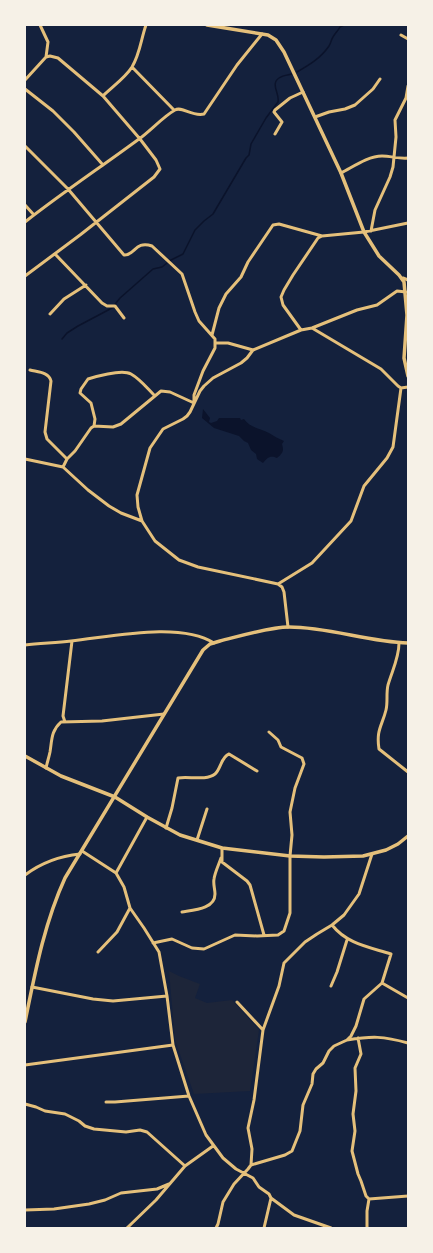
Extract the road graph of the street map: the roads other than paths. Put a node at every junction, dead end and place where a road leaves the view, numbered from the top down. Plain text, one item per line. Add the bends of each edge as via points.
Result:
1 (40, 25) edge
2 (146, 25) edge
3 (207, 25) edge
4 (222, 26) edge
5 (262, 34) junction
6 (401, 36) dead end
7 (408, 39) edge
8 (46, 57) junction
9 (132, 67) junction
10 (25, 80) edge
11 (380, 80) dead end
12 (408, 86) edge
13 (25, 89) edge
14 (303, 92) junction
15 (103, 96) junction
16 (174, 110) junction
17 (315, 117) junction
18 (275, 134) dead end
19 (140, 139) junction
20 (25, 146) edge
21 (394, 158) junction
22 (408, 158) edge
23 (103, 165) junction
24 (341, 173) junction
25 (68, 189) junction
26 (25, 205) edge
27 (34, 215) junction
28 (25, 222) edge
29 (95, 222) junction
30 (408, 223) edge
31 (371, 231) junction
32 (364, 232) junction
33 (322, 236) junction
34 (55, 254) junction
35 (25, 276) edge
36 (403, 278) junction
37 (408, 280) edge
38 (86, 285) junction
39 (406, 292) junction
40 (50, 314) dead end
41 (124, 318) dead end
42 (312, 328) junction
43 (301, 330) junction
44 (212, 335) junction
45 (216, 343) junction
46 (253, 350) junction
47 (30, 370) dead end
48 (408, 376) edge
49 (408, 387) edge
50 (401, 388) junction
51 (154, 395) junction
52 (194, 403) junction
53 (94, 426) junction
54 (25, 459) edge
55 (67, 459) junction
56 (63, 467) junction
57 (142, 521) junction
58 (278, 584) junction
59 (288, 627) junction
60 (72, 641) junction
61 (214, 643) junction
62 (399, 643) junction
63 (408, 643) edge
64 (25, 645) edge
65 (164, 714) junction
66 (65, 722) junction
67 (269, 732) dead end
68 (25, 756) edge
69 (46, 768) junction
70 (257, 771) dead end
71 (408, 772) edge
72 (115, 797) junction
73 (207, 809) dead end
74 (147, 817) junction
75 (166, 828) junction
76 (407, 839) edge
77 (197, 840) junction
78 (222, 848) junction
79 (81, 853) junction
80 (372, 854) junction
81 (222, 856) junction
82 (290, 856) junction
83 (116, 873) junction
84 (25, 875) edge
85 (130, 908) junction
86 (182, 912) dead end
87 (332, 926) junction
88 (264, 935) junction
89 (347, 940) junction
90 (153, 943) junction
91 (98, 952) dead end
92 (382, 983) junction
93 (331, 986) dead end
94 (32, 987) junction
95 (167, 996) junction
96 (408, 998) edge
97 (237, 1002) dead end
98 (25, 1022) edge
99 (263, 1030) junction
100 (358, 1038) junction
101 (347, 1040) junction
102 (408, 1043) edge
103 (173, 1045) junction
104 (25, 1065) edge
105 (188, 1096) junction
106 (106, 1102) dead end
107 (25, 1104) edge
108 (213, 1146) junction
109 (251, 1165) junction
110 (185, 1166) junction
111 (244, 1173) junction
112 (169, 1184) junction
113 (408, 1196) edge
114 (271, 1198) junction
115 (370, 1199) junction
116 (25, 1210) edge
117 (128, 1228) edge
118 (216, 1228) edge
119 (264, 1228) edge
120 (331, 1228) edge
121 (367, 1228) edge

1 - 8 street via 48,42
2 - 9 street
3 - 4 street
4 - 5 street
5 - 14 street via 273,37 281,47
5 - 16 street via 204,114 195,115
6 - 7 street
8 - 10 street
8 - 15 street via 58,58
9 - 15 street
9 - 16 street
11 - 17 street via 355,105
12 - 21 street via 406,98 395,120
13 - 23 street via 53,112
14 - 17 street
14 - 18 street via 275,110 276,116 282,122
15 - 19 street
16 - 19 street
17 - 24 street
19 - 23 street
19 - 29 street via 156,160 159,171
20 - 25 street
21 - 22 street
21 - 24 street via 378,157
21 - 31 street via 390,177 375,210
23 - 25 street
24 - 32 street
25 - 27 street
25 - 29 street
26 - 27 street
27 - 28 street
29 - 34 street
29 - 44 street via 124,255 129,255 139,246 152,246 179,271 184,278 194,312
30 - 31 street
31 - 32 street
32 - 33 street
32 - 36 street via 379,256
33 - 43 street via 314,242 281,297 282,305
33 - 44 street via 279,224 273,225 241,277 226,294 219,308
34 - 35 street
34 - 38 street
36 - 37 street
36 - 39 street
38 - 40 street via 64,299
38 - 41 street via 102,303 114,306
39 - 42 street via 397,291 377,305
39 - 48 street via 404,358
42 - 43 street
42 - 50 street via 381,369
43 - 46 street
44 - 45 street
45 - 46 street via 228,343
45 - 52 street via 203,371
46 - 52 street via 241,363 213,378 204,386
47 - 55 street via 51,377 45,432 47,439
49 - 50 street
50 - 58 street via 393,447 364,486 351,521 312,564
51 - 52 street via 165,390
51 - 53 street via 121,424 109,427
51 - 53 street via 129,373 88,379 80,392 90,403 95,419
52 - 57 street via 183,419 160,432 150,448 137,495
53 - 55 street
54 - 56 street
55 - 56 street
56 - 57 street via 109,506
57 - 58 street via 155,541 179,560 198,567
58 - 59 street via 284,592
59 - 61 street
59 - 62 street via 326,630 365,639
60 - 61 street via 170,632 201,636
60 - 64 street
60 - 66 street via 63,716
61 - 65 street via 200,653
62 - 63 street
62 - 71 street via 388,686 386,709 378,732 378,742 379,749
65 - 66 street
65 - 72 street
66 - 69 street via 61,722 52,734
67 - 82 street via 283,749 304,760 290,812
68 - 69 street
69 - 72 street
70 - 75 street via 229,754 213,775 178,778
72 - 74 street
72 - 79 street
73 - 77 street
74 - 75 street
74 - 83 street
75 - 77 street
76 - 80 street
77 - 78 street
78 - 81 street
78 - 82 street
79 - 83 street
79 - 84 street via 48,862
79 - 94 street via 65,878 51,910
80 - 82 street
80 - 87 street via 360,894
81 - 86 street via 214,879 213,901 200,909
81 - 88 street via 222,862 250,885
82 - 88 street via 290,905 287,920 282,933
83 - 85 street via 124,887
85 - 90 street
85 - 91 street via 117,932
87 - 89 street
87 - 99 street via 305,942 284,963 279,986
88 - 90 street via 235,935 204,949 192,948 172,940
89 - 92 street via 391,954
89 - 93 street
90 - 95 street via 159,952
92 - 96 street
92 - 101 street via 364,999 356,1026
94 - 95 street via 113,1001
94 - 98 street
95 - 103 street
97 - 99 street
99 - 109 street via 248,1128 252,1149
100 - 101 street
100 - 102 street via 389,1038
100 - 115 street via 361,1054 355,1068 355,1131 352,1151 366,1196
101 - 109 street via 334,1046 313,1074 312,1084 303,1105 300,1131 292,1151
103 - 104 street
103 - 105 street
105 - 106 street
105 - 108 street
107 - 110 street via 65,1114 94,1129 147,1132
108 - 110 street
108 - 111 street via 236,1169
109 - 111 street
110 - 112 street
111 - 114 street via 253,1178
111 - 118 street via 223,1202
112 - 116 street via 157,1189 121,1192 89,1204
112 - 117 street
113 - 115 street
114 - 119 street
114 - 120 street via 294,1215
115 - 121 street

